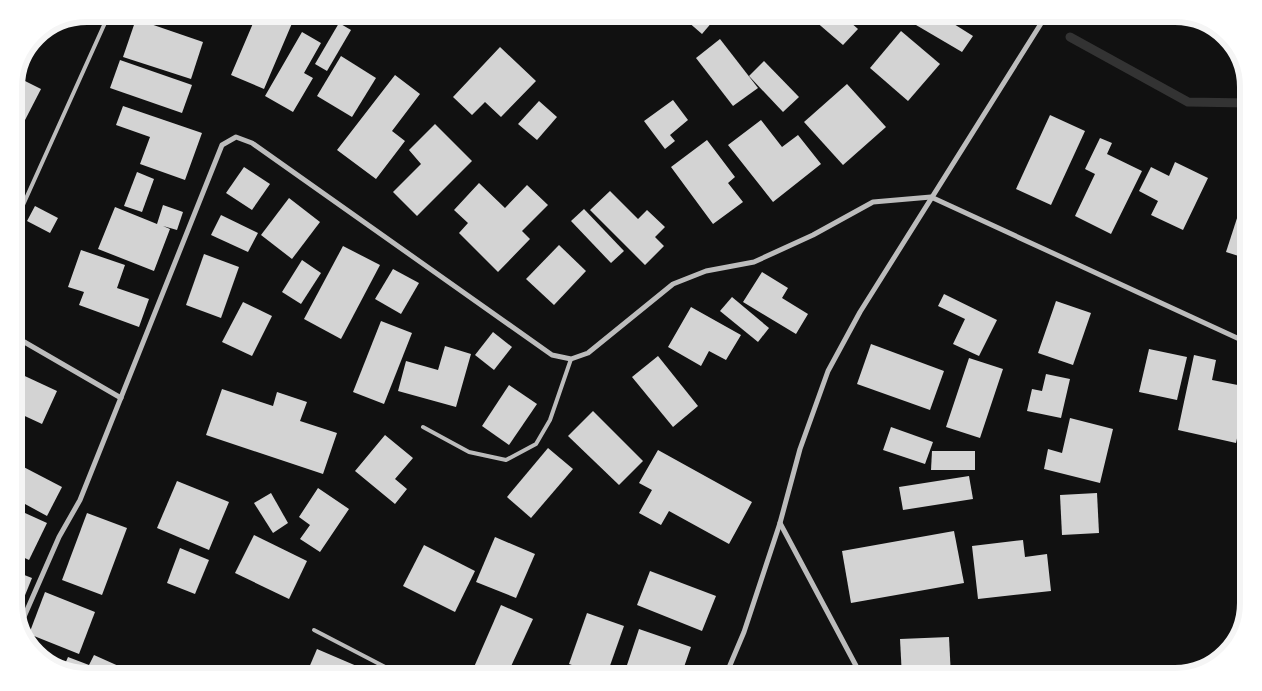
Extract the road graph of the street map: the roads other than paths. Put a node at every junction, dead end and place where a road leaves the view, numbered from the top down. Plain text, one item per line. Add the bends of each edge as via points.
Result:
1 (105, 23) edge
2 (1041, 23) edge
3 (932, 197) junction
4 (23, 205) edge
5 (1239, 339) edge
6 (23, 341) edge
7 (571, 359) junction
8 (121, 398) junction
9 (423, 427) dead end
10 (780, 523) junction
11 (24, 617) edge
12 (314, 630) dead end
13 (387, 668) edge
14 (729, 668) edge
15 (857, 668) edge

1 - 4 lane
2 - 3 street
3 - 5 street
3 - 7 street via 873,202 754,262 706,271 673,284 588,353
3 - 10 street via 860,312 828,371 800,449
6 - 8 street
7 - 8 street via 552,355 252,143 236,137 222,145
7 - 9 lane via 550,420 536,444 506,460 469,452
8 - 11 street via 80,500 59,537
10 - 14 street
10 - 15 street
12 - 13 lane

